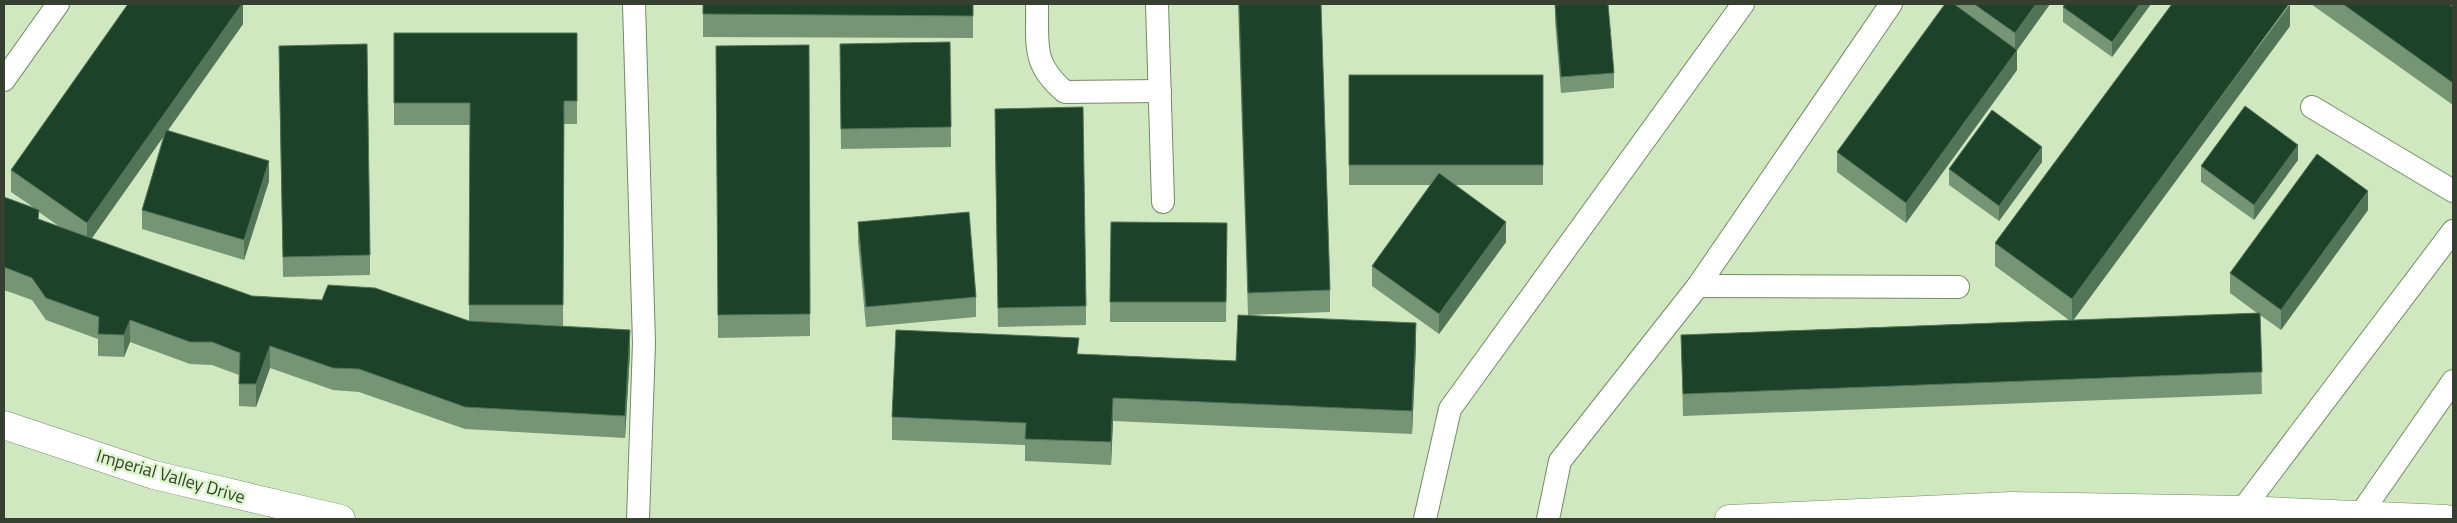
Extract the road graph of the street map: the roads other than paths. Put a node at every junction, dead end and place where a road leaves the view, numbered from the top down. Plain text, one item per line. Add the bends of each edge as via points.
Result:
1 (58, 4) edge
2 (634, 4) edge
3 (1038, 4) edge
4 (1157, 4) edge
5 (1743, 4) edge
6 (1891, 4) edge
7 (4, 80) edge
8 (1160, 91) junction
9 (2312, 107) dead end
10 (2453, 191) edge
11 (1163, 202) dead end
12 (2453, 232) edge
13 (1698, 286) junction
14 (1958, 287) dead end
15 (2453, 381) edge
16 (4, 425) edge
17 (2242, 510) junction
18 (2147, 514) edge
19 (299, 515) edge
20 (2360, 515) junction
21 (341, 519) edge
22 (638, 519) edge
23 (1425, 519) edge
24 (1548, 519) edge
25 (1729, 519) edge
26 (2446, 519) edge

1 - 7 lane
2 - 22 lane via 644,342
3 - 8 lane via 1038,55 1048,77 1065,92
4 - 8 lane
5 - 23 lane via 1450,409
6 - 13 lane
8 - 11 lane
9 - 10 lane
12 - 17 lane
13 - 14 lane
13 - 24 lane via 1560,461
15 - 20 lane
16 - 19 main road, Imperial Valley Drive via 154,475
17 - 18 main road
17 - 20 main road
18 - 25 main road via 2012,506
19 - 21 main road, Imperial Valley Drive
20 - 26 main road

